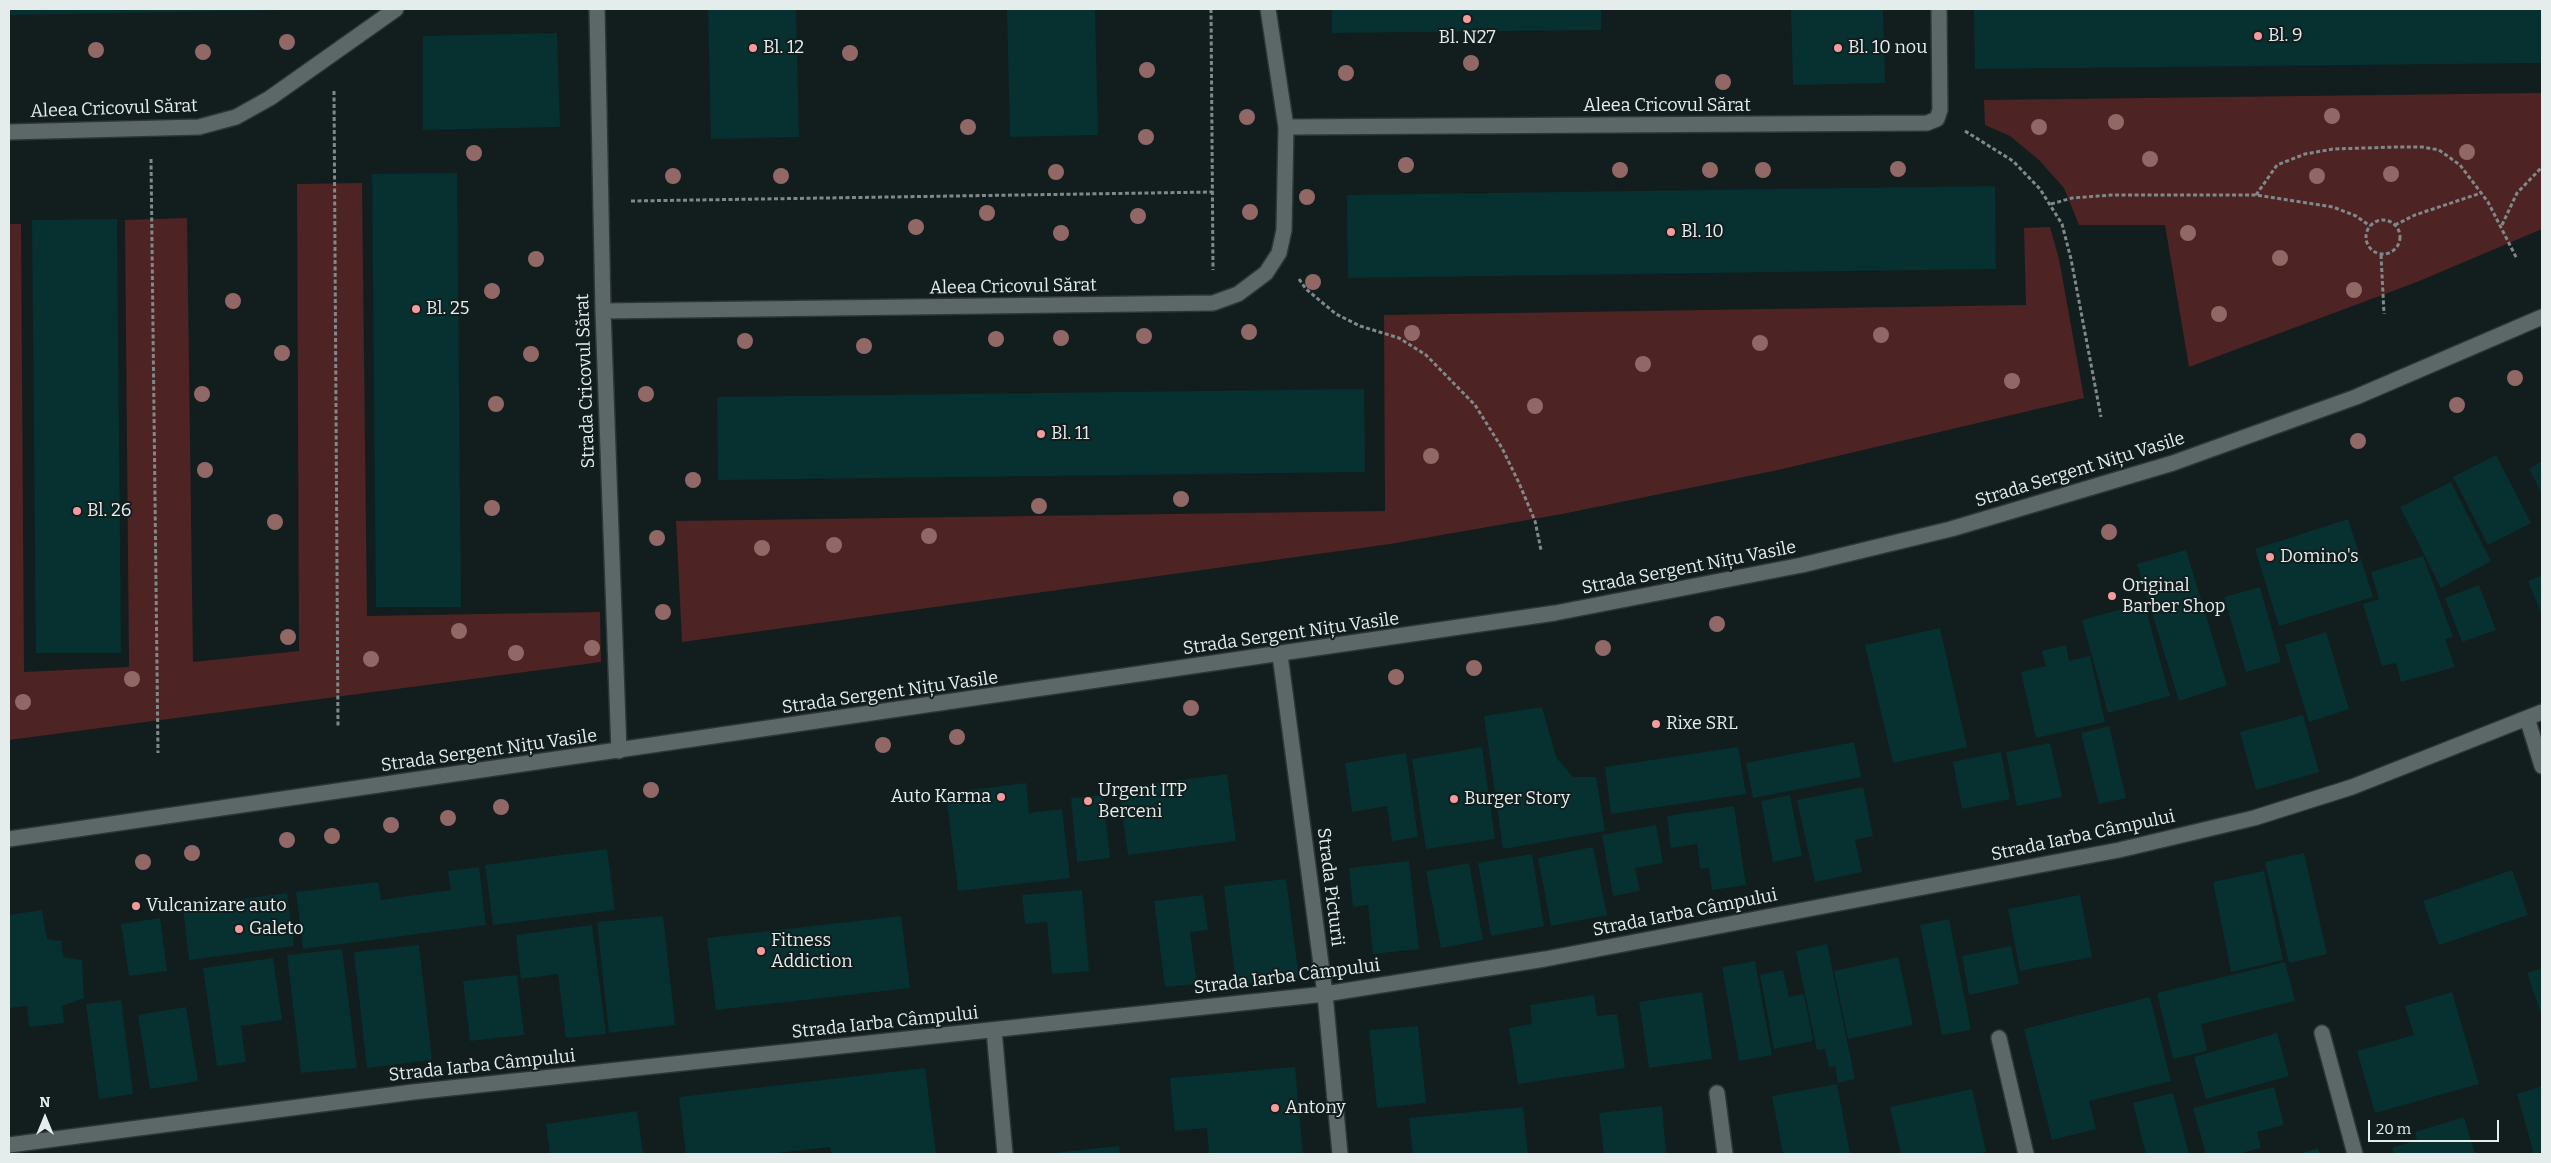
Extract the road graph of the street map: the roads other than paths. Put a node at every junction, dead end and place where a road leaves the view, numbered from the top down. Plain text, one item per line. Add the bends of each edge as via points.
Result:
1 (396, 9) edge
2 (597, 9) edge
3 (1268, 9) edge
4 (1939, 9) edge
5 (1286, 128) junction
6 (9, 132) edge
7 (602, 310) junction
8 (2542, 317) edge
9 (1280, 655) junction
10 (2542, 712) edge
11 (2527, 718) junction
12 (619, 751) junction
13 (2542, 766) edge
14 (9, 839) edge
15 (1325, 994) junction
16 (994, 1030) junction
17 (2322, 1032) dead end
18 (1999, 1038) dead end
19 (1717, 1093) dead end
20 (9, 1145) edge
21 (1005, 1154) edge
22 (1340, 1154) edge
23 (1725, 1154) edge
24 (2026, 1154) edge
25 (2355, 1154) edge

1 - 6 street, Aleea Cricovul Sărat via 270,98 236,117 199,127
2 - 7 street, Strada Cricovul Sărat
3 - 5 street, Aleea Cricovul Sărat
4 - 5 street, Aleea Cricovul Sărat via 1940,110 1937,119 1927,123
5 - 7 street, Aleea Cricovul Sărat via 1284,230 1279,253 1266,273 1238,294 1213,303
7 - 12 street, Strada Cricovul Sărat
8 - 9 street, Strada Sergent Nițu Vasile via 2356,397 2222,446 2107,484 1951,529 1802,565 1652,596
9 - 12 street, Strada Sergent Nițu Vasile
9 - 15 street, Strada Picturii
10 - 11 street, Strada Iarba Câmpului
11 - 13 street
11 - 15 street, Strada Iarba Câmpului via 2352,787 2254,818 2119,850 1545,959
12 - 14 street, Strada Sergent Nițu Vasile
15 - 16 street, Strada Iarba Câmpului
15 - 22 street, Strada Picturii
16 - 20 street, Strada Iarba Câmpului via 413,1092
16 - 21 street
17 - 25 street
18 - 24 street
19 - 23 street

